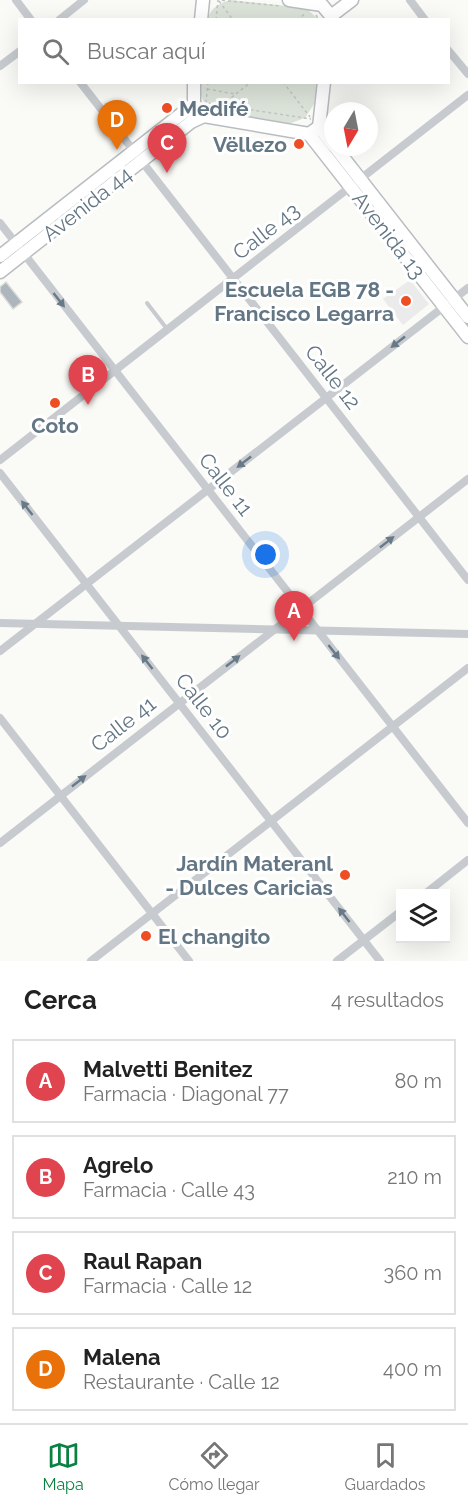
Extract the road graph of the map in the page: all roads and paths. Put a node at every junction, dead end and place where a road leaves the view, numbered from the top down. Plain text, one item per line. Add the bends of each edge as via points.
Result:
1 (16, 0) edge
2 (84, 0) edge
3 (202, 0) edge
4 (218, 0) edge
5 (352, 0) edge
6 (410, 0) edge
7 (325, 2) edge
8 (289, 3) edge
9 (30, 18) edge
10 (62, 18) edge
11 (201, 18) edge
12 (216, 18) edge
13 (232, 18) edge
14 (300, 18) edge
15 (327, 18) edge
16 (424, 18) edge
17 (18, 52) edge
18 (450, 52) edge
19 (0, 66) edge
20 (468, 74) edge
21 (82, 84) edge
22 (194, 84) edge
23 (208, 84) edge
24 (248, 84) edge
25 (285, 84) edge
26 (324, 84) edge
27 (207, 89) junction
28 (236, 94) junction
29 (468, 95) edge
30 (194, 104) junction
31 (221, 105) junction
32 (204, 116) junction
33 (314, 130) junction
34 (324, 138) edge
35 (138, 156) junction
36 (340, 156) edge
37 (355, 183) junction
38 (0, 223) edge
39 (20, 249) junction
40 (0, 256) edge
41 (0, 272) edge
42 (233, 279) junction
43 (468, 288) edge
44 (147, 303) dead end
45 (449, 303) junction
46 (468, 317) edge
47 (167, 330) junction
48 (468, 337) edge
49 (115, 371) junction
50 (326, 398) junction
51 (0, 460) edge
52 (0, 473) edge
53 (468, 479) edge
54 (208, 490) junction
55 (419, 517) junction
56 (468, 580) edge
57 (86, 584) junction
58 (301, 609) junction
59 (0, 623) edge
60 (34, 624) junction
61 (119, 626) junction
62 (274, 630) junction
63 (318, 630) junction
64 (468, 634) edge
65 (0, 651) edge
66 (468, 668) edge
67 (179, 703) junction
68 (0, 718) edge
69 (393, 727) junction
70 (60, 796) junction
71 (271, 821) junction
72 (468, 823) edge
73 (0, 843) edge
74 (468, 860) edge
75 (430, 889) edge
76 (152, 913) junction
77 (396, 915) edge
78 (364, 940) junction
79 (91, 961) edge
80 (189, 961) edge
81 (338, 961) edge
82 (380, 961) edge

1 - 9 street
2 - 10 street
3 - 11 main road
4 - 8 path
4 - 12 path
4 - 13 path
5 - 15 main road
6 - 16 street
7 - 8 main road
7 - 15 main road
14 - 15 path via 311,9
17 - 19 street
18 - 20 street
21 - 35 street, Calle 12
22 - 30 main road
23 - 27 path
24 - 28 path
25 - 31 path via 312,120
26 - 33 main road
27 - 28 path
27 - 31 path via 206,103
28 - 31 path
29 - 37 street, Calle 43
30 - 32 main road
30 - 35 main road, Avenida 44
32 - 33 main road
32 - 35 main road, Avenida 44
33 - 34 main road, Avenida 13
33 - 37 main road, Avenida 13
35 - 39 main road, Avenida 44
35 - 42 street, Calle 12
36 - 37 main road, Avenida 13
37 - 42 street, Calle 43
37 - 45 main road, Avenida 13
38 - 39 street, Calle 11
39 - 40 main road, Avenida 44
39 - 41 main road, Avenida 44
39 -> 49 street, Calle 11
42 - 47 street, Calle 43
42 - 50 street, Calle 12
43 - 45 street
44 - 47 lane
45 - 46 main road, Avenida 13
45 - 48 main road, Avenida 13
45 -> 50 street
47 - 49 street, Calle 43
49 - 51 street, Calle 43
49 - 54 street, Calle 11
50 -> 54 street
50 - 55 street, Calle 12
57 -> 52 street, Calle 10
53 - 55 street, Calle 41
54 - 57 street
54 - 58 street, Calle 11
55 - 56 street, Calle 12
58 -> 55 street, Calle 41
57 - 60 street
57 - 61 street, Calle 10
58 - 62 street, Calle 41
58 - 63 street, Calle 11
59 - 60 street
60 - 61 street
60 - 65 street
61 - 62 street
67 -> 61 street, Calle 10
62 - 63 street
67 -> 62 street, Calle 41
63 - 64 street
63 -> 69 street, Calle 11
66 - 69 street
70 -> 67 street, Calle 41
67 - 71 street, Calle 10
68 - 70 street
69 - 71 street
69 - 72 street, Calle 11
70 - 73 street, Calle 41
70 - 76 street
71 - 76 street
78 -> 71 street, Calle 10
74 - 75 street
76 - 79 street
76 - 80 street
77 - 78 street
78 - 81 street
78 - 82 street, Calle 10

